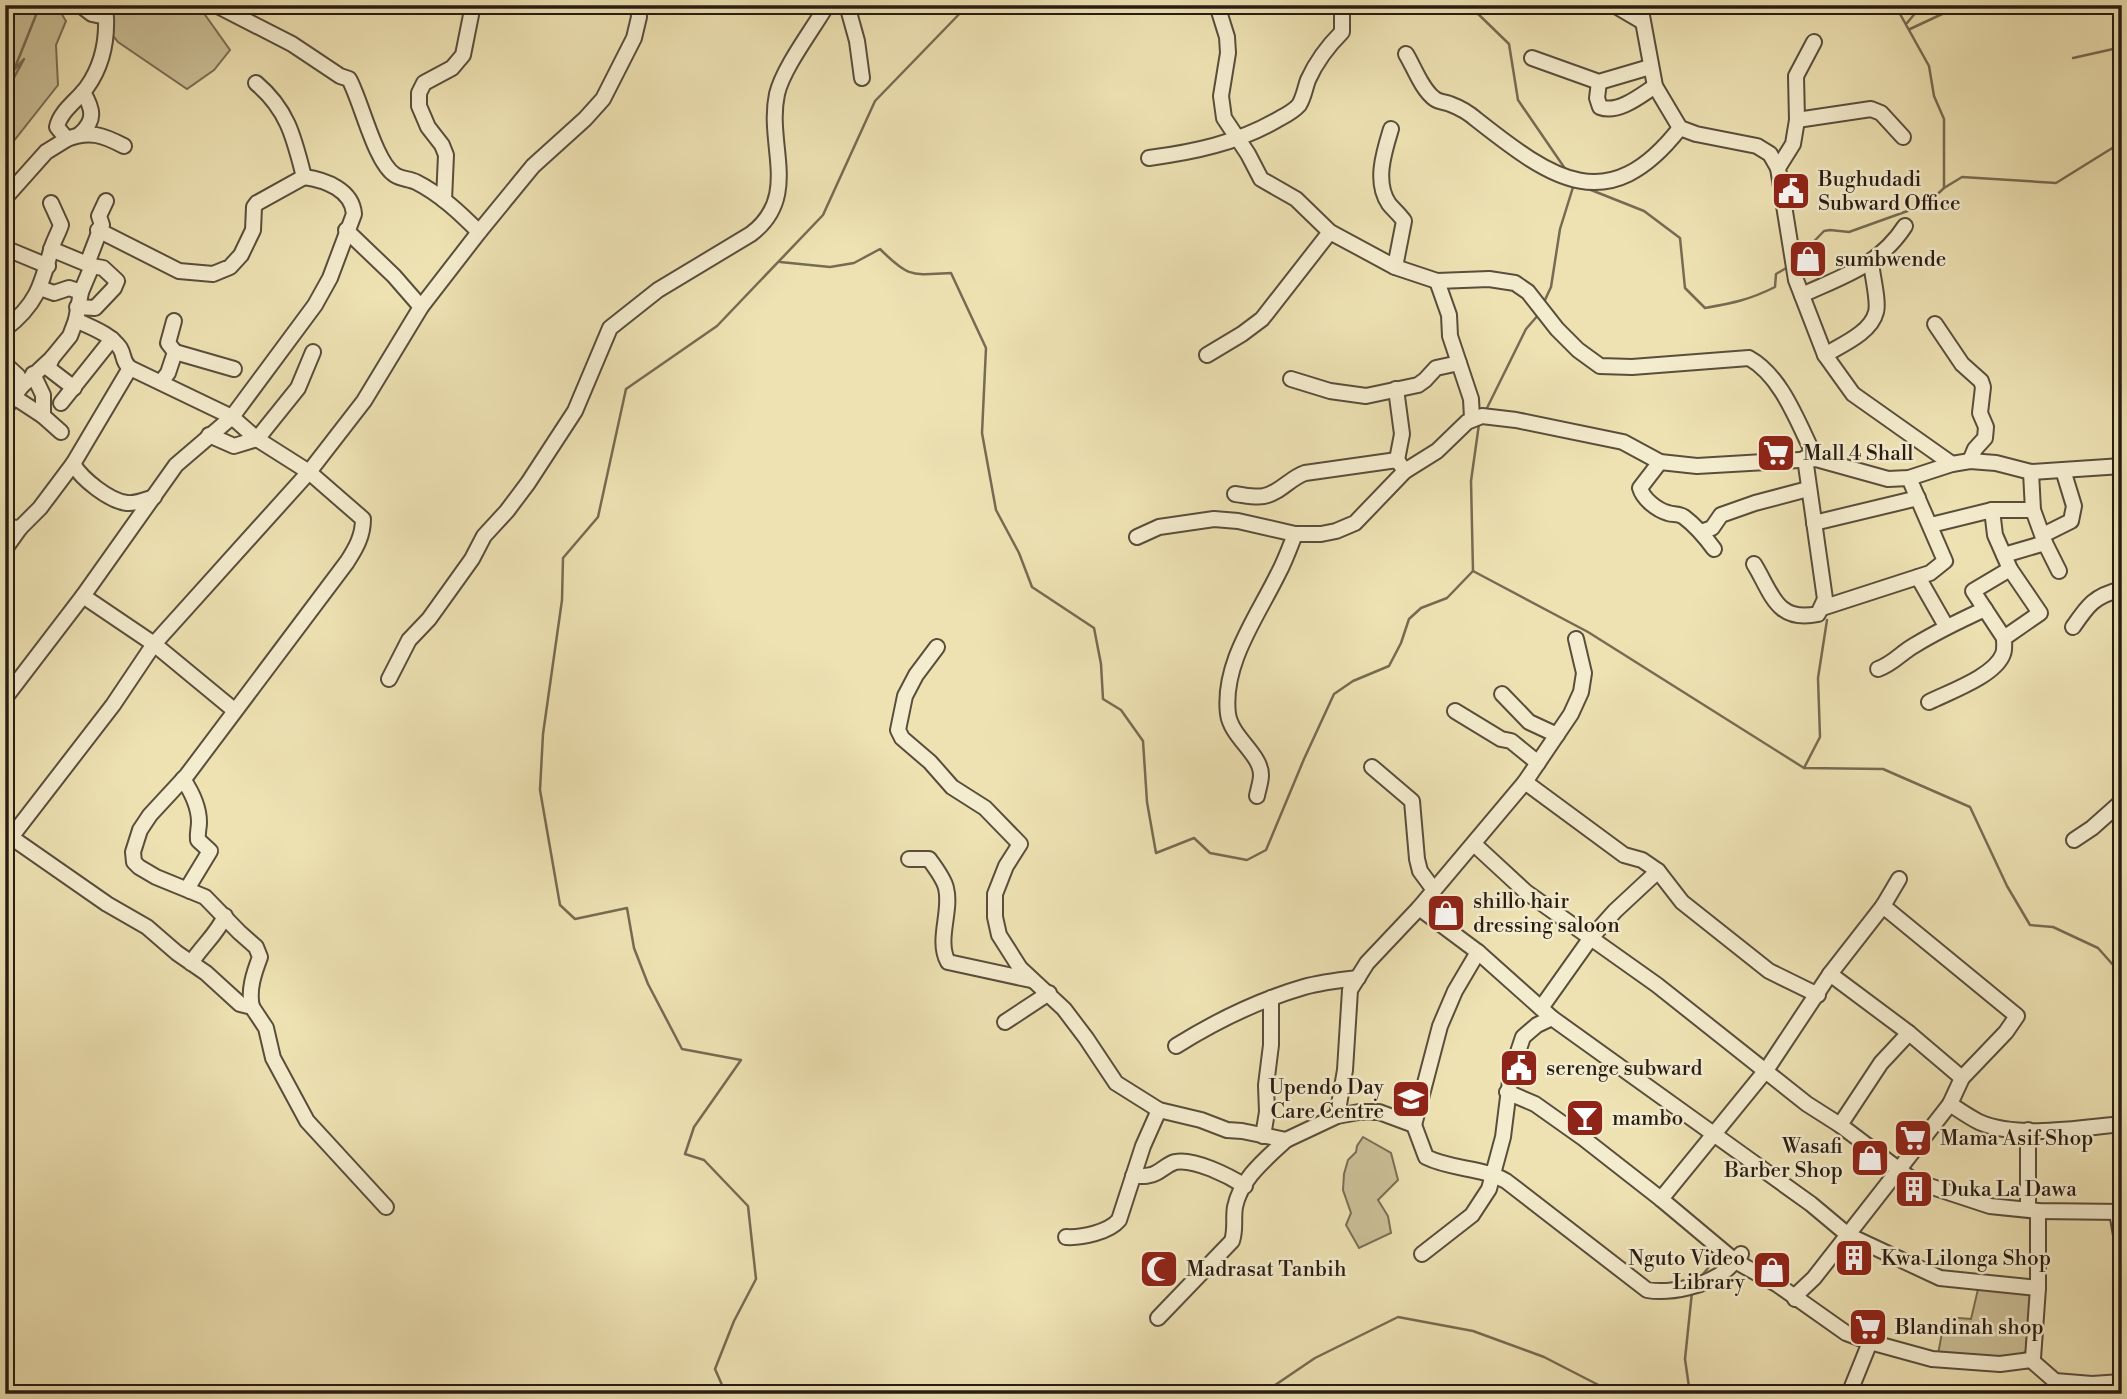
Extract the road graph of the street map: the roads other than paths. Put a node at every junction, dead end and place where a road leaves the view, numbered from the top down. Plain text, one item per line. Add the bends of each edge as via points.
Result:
1 (80, 5) edge
2 (215, 5) edge
3 (473, 5) edge
4 (638, 5) edge
5 (827, 5) edge
6 (848, 5) edge
7 (1217, 5) edge
8 (1342, 5) edge
9 (1614, 5) edge
10 (1640, 5) edge
11 (107, 11) edge
12 (1643, 22) junction
13 (1814, 42) dead end
14 (1406, 54) dead end
15 (1532, 58) dead end
16 (1650, 67) junction
17 (862, 78) dead end
18 (1599, 82) junction
19 (256, 83) dead end
20 (1655, 86) junction
21 (83, 92) junction
22 (1797, 120) junction
23 (1681, 128) junction
24 (1391, 129) dead end
25 (74, 137) junction
26 (1903, 137) dead end
27 (1238, 139) junction
28 (124, 146) dead end
29 (1149, 158) dead end
30 (1778, 167) junction
31 (304, 177) junction
32 (5, 198) edge
33 (444, 200) junction
34 (106, 201) dead end
35 (51, 204) dead end
36 (1905, 226) dead end
37 (98, 230) junction
38 (346, 230) junction
39 (479, 232) junction
40 (1329, 232) junction
41 (6, 248) edge
42 (51, 249) junction
43 (1871, 262) junction
44 (48, 266) junction
45 (1395, 267) junction
46 (89, 269) junction
47 (1437, 281) junction
48 (40, 288) junction
49 (81, 292) junction
50 (1802, 295) junction
51 (421, 307) junction
52 (76, 314) junction
53 (174, 321) dead end
54 (1935, 324) dead end
55 (5, 329) edge
56 (112, 339) junction
57 (176, 352) junction
58 (313, 352) dead end
59 (1206, 355) dead end
60 (1825, 355) junction
61 (1459, 363) junction
62 (5, 364) edge
63 (52, 364) junction
64 (130, 368) junction
65 (234, 369) dead end
66 (33, 374) junction
67 (1292, 379) dead end
68 (161, 382) junction
69 (74, 388) junction
70 (1396, 389) junction
71 (18, 392) junction
72 (61, 403) dead end
73 (5, 409) edge
74 (43, 416) junction
75 (232, 417) junction
76 (1472, 418) junction
77 (61, 432) dead end
78 (209, 435) junction
79 (257, 439) junction
80 (1811, 458) junction
81 (1970, 461) junction
82 (1660, 462) junction
83 (73, 464) junction
84 (1952, 464) junction
85 (1401, 466) junction
86 (2122, 466) edge
87 (2063, 470) junction
88 (309, 472) junction
89 (2031, 472) junction
90 (1909, 478) junction
91 (1808, 489) junction
92 (1235, 494) dead end
93 (154, 497) junction
94 (1918, 498) junction
95 (1992, 510) junction
96 (2034, 510) junction
97 (1814, 523) junction
98 (1931, 525) junction
99 (13, 527) edge
100 (1701, 532) junction
101 (1295, 534) junction
102 (1137, 537) dead end
103 (2044, 539) junction
104 (5, 549) edge
105 (1714, 550) dead end
106 (2007, 562) junction
107 (1754, 564) dead end
108 (2059, 572) dead end
109 (1918, 577) junction
110 (2122, 589) edge
111 (83, 596) junction
112 (1822, 608) junction
113 (1985, 609) junction
114 (1946, 626) junction
115 (2073, 627) dead end
116 (2004, 638) junction
117 (1576, 639) dead end
118 (154, 644) junction
119 (937, 647) dead end
120 (1878, 669) dead end
121 (389, 679) dead end
122 (1502, 694) dead end
123 (5, 698) edge
124 (1929, 702) dead end
125 (234, 710) junction
126 (1455, 711) dead end
127 (1557, 735) junction
128 (1538, 763) junction
129 (1372, 767) dead end
130 (183, 779) junction
131 (1525, 782) junction
132 (1257, 796) dead end
133 (2122, 805) edge
134 (7, 839) edge
135 (2074, 840) dead end
136 (1474, 844) junction
137 (909, 859) dead end
138 (1658, 871) junction
139 (1899, 879) dead end
140 (1434, 890) junction
141 (190, 891) junction
142 (1883, 906) junction
143 (1419, 908) junction
144 (225, 916) junction
145 (1590, 939) junction
146 (1478, 952) junction
147 (191, 963) junction
148 (1830, 974) junction
149 (1358, 978) junction
150 (1031, 980) junction
151 (1049, 993) junction
152 (1818, 995) junction
153 (1271, 998) junction
154 (252, 1007) junction
155 (1546, 1013) junction
156 (1005, 1022) dead end
157 (1909, 1032) junction
158 (1176, 1045) dead end
159 (1765, 1071) junction
160 (1962, 1078) junction
161 (1507, 1092) junction
162 (1950, 1104) junction
163 (1159, 1110) junction
164 (1337, 1116) junction
165 (2122, 1124) edge
166 (1414, 1125) junction
167 (1840, 1125) junction
168 (2028, 1130) junction
169 (1713, 1135) junction
170 (1263, 1136) junction
171 (1286, 1140) junction
172 (1897, 1170) junction
173 (1494, 1174) junction
174 (1133, 1176) junction
175 (1245, 1186) junction
176 (1661, 1199) junction
177 (386, 1207) dead end
178 (2033, 1210) junction
179 (2119, 1212) edge
180 (1848, 1235) junction
181 (1066, 1237) dead end
182 (2122, 1241) edge
183 (1422, 1254) dead end
184 (1738, 1258) junction
185 (2038, 1288) junction
186 (1795, 1299) junction
187 (1158, 1318) dead end
188 (1870, 1342) junction
189 (2031, 1360) junction
190 (2122, 1382) edge
191 (1849, 1394) edge

1 - 11 street via 92,13
2 - 33 street via 349,79 389,168
3 - 33 street via 463,55 452,68 424,83 419,93 428,127 446,155
4 - 39 street via 634,38 603,99 533,166
5 - 121 street via 777,93 775,138 781,170 770,215 751,234 658,290 610,328 575,411 528,483 410,640
6 - 17 street
7 - 27 street via 1228,53 1222,107
8 - 27 street via 1342,32 1314,69 1296,108
9 - 12 street
10 - 12 street
11 - 21 street via 104,49
12 - 16 street
13 - 22 street via 1796,76
14 - 23 street via 1436,100 1466,110 1521,156 1584,184 1607,182 1640,167 1660,154
15 - 18 street
16 - 18 street
16 - 20 street
18 - 20 street via 1597,98 1604,109 1618,107
19 - 31 street via 285,114
20 - 23 street
21 - 25 street via 92,117
21 - 25 street via 57,127
22 - 26 street via 1871,109 1881,113
22 - 30 street via 1793,144
23 - 30 street via 1757,146 1770,154
24 - 45 street via 1382,160 1385,197 1404,221
25 - 28 street via 94,133
25 - 32 street via 46,152
27 - 29 street
27 - 40 street via 1261,179 1296,199
30 - 50 street via 1792,264
31 - 37 street via 257,203 253,230 240,255 230,267 214,274 179,271
31 - 38 street via 348,196 354,214
33 - 39 street
34 - 37 street
35 - 42 street via 61,225
36 - 43 street via 1895,242
37 - 46 street
38 - 51 street
38 - 75 street via 319,299
39 - 51 street
40 - 45 street
40 - 59 street via 1262,319
41 - 44 street
42 - 44 street
42 - 46 street
43 - 50 street
43 - 60 street via 1876,311 1872,320
44 - 48 street
45 - 47 street
46 - 49 street
46 - 52 street via 103,268 117,281 95,308
47 - 61 street
47 - 80 street via 1515,283 1578,350 1600,366 1749,358 1779,387
48 - 49 street via 54,293 69,288
48 - 55 street via 19,319
49 - 52 street
50 - 60 street
51 - 88 street via 364,401
52 - 56 street
52 - 63 street via 70,336
53 - 57 street via 168,343
54 - 81 street via 1983,387 1980,413 1985,438
56 - 64 street
56 - 69 street
57 - 65 street
57 - 68 street
58 - 79 street via 298,388
60 - 84 street via 1853,394
61 - 70 street via 1436,368 1418,385
61 - 76 street
62 - 71 street via 18,376
63 - 66 street
63 - 69 street
64 - 68 street
64 - 83 street
66 - 71 street
66 - 74 street via 43,395
67 - 70 street via 1357,396
68 - 75 street
69 - 72 street
70 - 85 street
71 - 73 street
71 - 74 street
74 - 77 street
75 - 78 street
75 - 79 street
76 - 82 street via 1516,419 1623,442
76 - 85 street via 1437,451
78 - 79 street via 234,446
78 - 93 street via 176,465
79 - 88 street
80 - 82 street via 1697,466
80 - 90 street via 1888,479
80 - 91 street
81 - 84 street
81 - 89 street
82 - 100 street via 1640,488 1642,494 1668,513 1683,516
83 - 93 street via 83,478 120,502
83 - 99 street via 40,508
84 - 90 street
85 - 92 street via 1305,473 1262,497
85 - 101 street via 1355,523 1321,534
86 - 87 street
87 - 89 street
87 - 103 street via 2074,506 2071,521
88 - 118 street
88 - 125 street via 363,519 363,530 348,562
89 - 96 street
90 - 94 street
91 - 97 street
91 - 100 street via 1721,515 1712,528
93 - 111 street
94 - 97 street
94 - 98 street
95 - 96 street
95 - 98 street
95 - 106 street via 1995,535
96 - 103 street
97 - 112 street via 1825,599
98 - 109 street via 1945,561
99 - 104 street
100 - 105 street
101 - 102 street via 1214,519 1159,527
101 - 132 street via 1228,686 1231,726 1259,765
103 - 106 street
103 - 108 street
106 - 113 street via 1973,591
106 - 116 street via 2040,613
107 - 112 street via 1781,610 1804,617 1818,614
109 - 112 street
109 - 114 street
110 - 115 street via 2091,602
111 - 118 street
111 - 123 street
113 - 114 street
113 - 116 street
114 - 120 street
116 - 124 street via 2003,655 1996,666
117 - 127 street via 1584,673 1581,692
118 - 125 street
118 - 134 street via 113,705
119 - 150 street via 905,696 898,730 952,787 985,808 1020,844 995,894 995,917 999,935
122 - 127 street via 1529,722
125 - 130 street
126 - 128 street via 1511,741
127 - 128 street
128 - 131 street
129 - 140 street via 1412,801 1417,859
130 - 141 street via 199,821 198,839 210,851
130 - 141 street via 144,824 133,857 138,867
131 - 136 street
131 - 138 street via 1624,855
133 - 135 street
134 - 147 street via 147,927
136 - 140 street
136 - 145 street via 1526,892
137 - 150 street via 929,859 946,888 948,961
138 - 145 street
138 - 152 street via 1682,902 1730,941 1769,971
139 - 142 street
140 - 143 street
141 - 144 street via 205,897
142 - 148 street
142 - 160 street via 2017,1016
143 - 146 street
143 - 149 street
144 - 147 street
144 - 154 street via 260,954 254,970
145 - 155 street
145 - 159 street via 1657,985
146 - 155 street
146 - 166 street via 1440,1026
147 - 154 street via 240,1004
148 - 152 street
148 - 157 street
149 - 153 street via 1307,986
149 - 164 street via 1350,990
150 - 151 street
151 - 156 street
151 - 163 street via 1116,1083
152 - 159 street
153 - 158 street
153 - 170 street
154 - 177 street via 307,1121
155 - 161 street via 1523,1037
155 - 169 street
157 - 160 street
157 - 167 street via 1881,1063
159 - 167 street
159 - 169 street
160 - 162 street
161 - 173 street
161 - 176 street via 1535,1104
162 - 168 street via 1979,1122
162 - 172 street
163 - 170 street
163 - 174 street
164 - 166 street via 1379,1112
164 - 171 street
165 - 168 street
166 - 173 street via 1426,1157
167 - 172 street
168 - 178 street
169 - 176 street
169 - 180 street
170 - 171 street
171 - 175 street
172 - 178 street via 1914,1181 1990,1206
172 - 180 street
173 - 183 street via 1472,1215
173 - 184 street via 1647,1290 1692,1287 1725,1272
174 - 175 street via 1153,1175 1182,1162 1225,1174
174 - 181 street via 1114,1226
175 - 187 street via 1235,1207 1232,1241
176 - 184 street
178 - 179 street
178 - 185 street
179 - 182 street
180 - 185 street via 1940,1278
180 - 186 street
184 - 186 street
185 - 189 street
186 - 188 street
188 - 189 street via 1932,1359 2000,1364
188 - 191 street
189 - 190 street via 2055,1381

